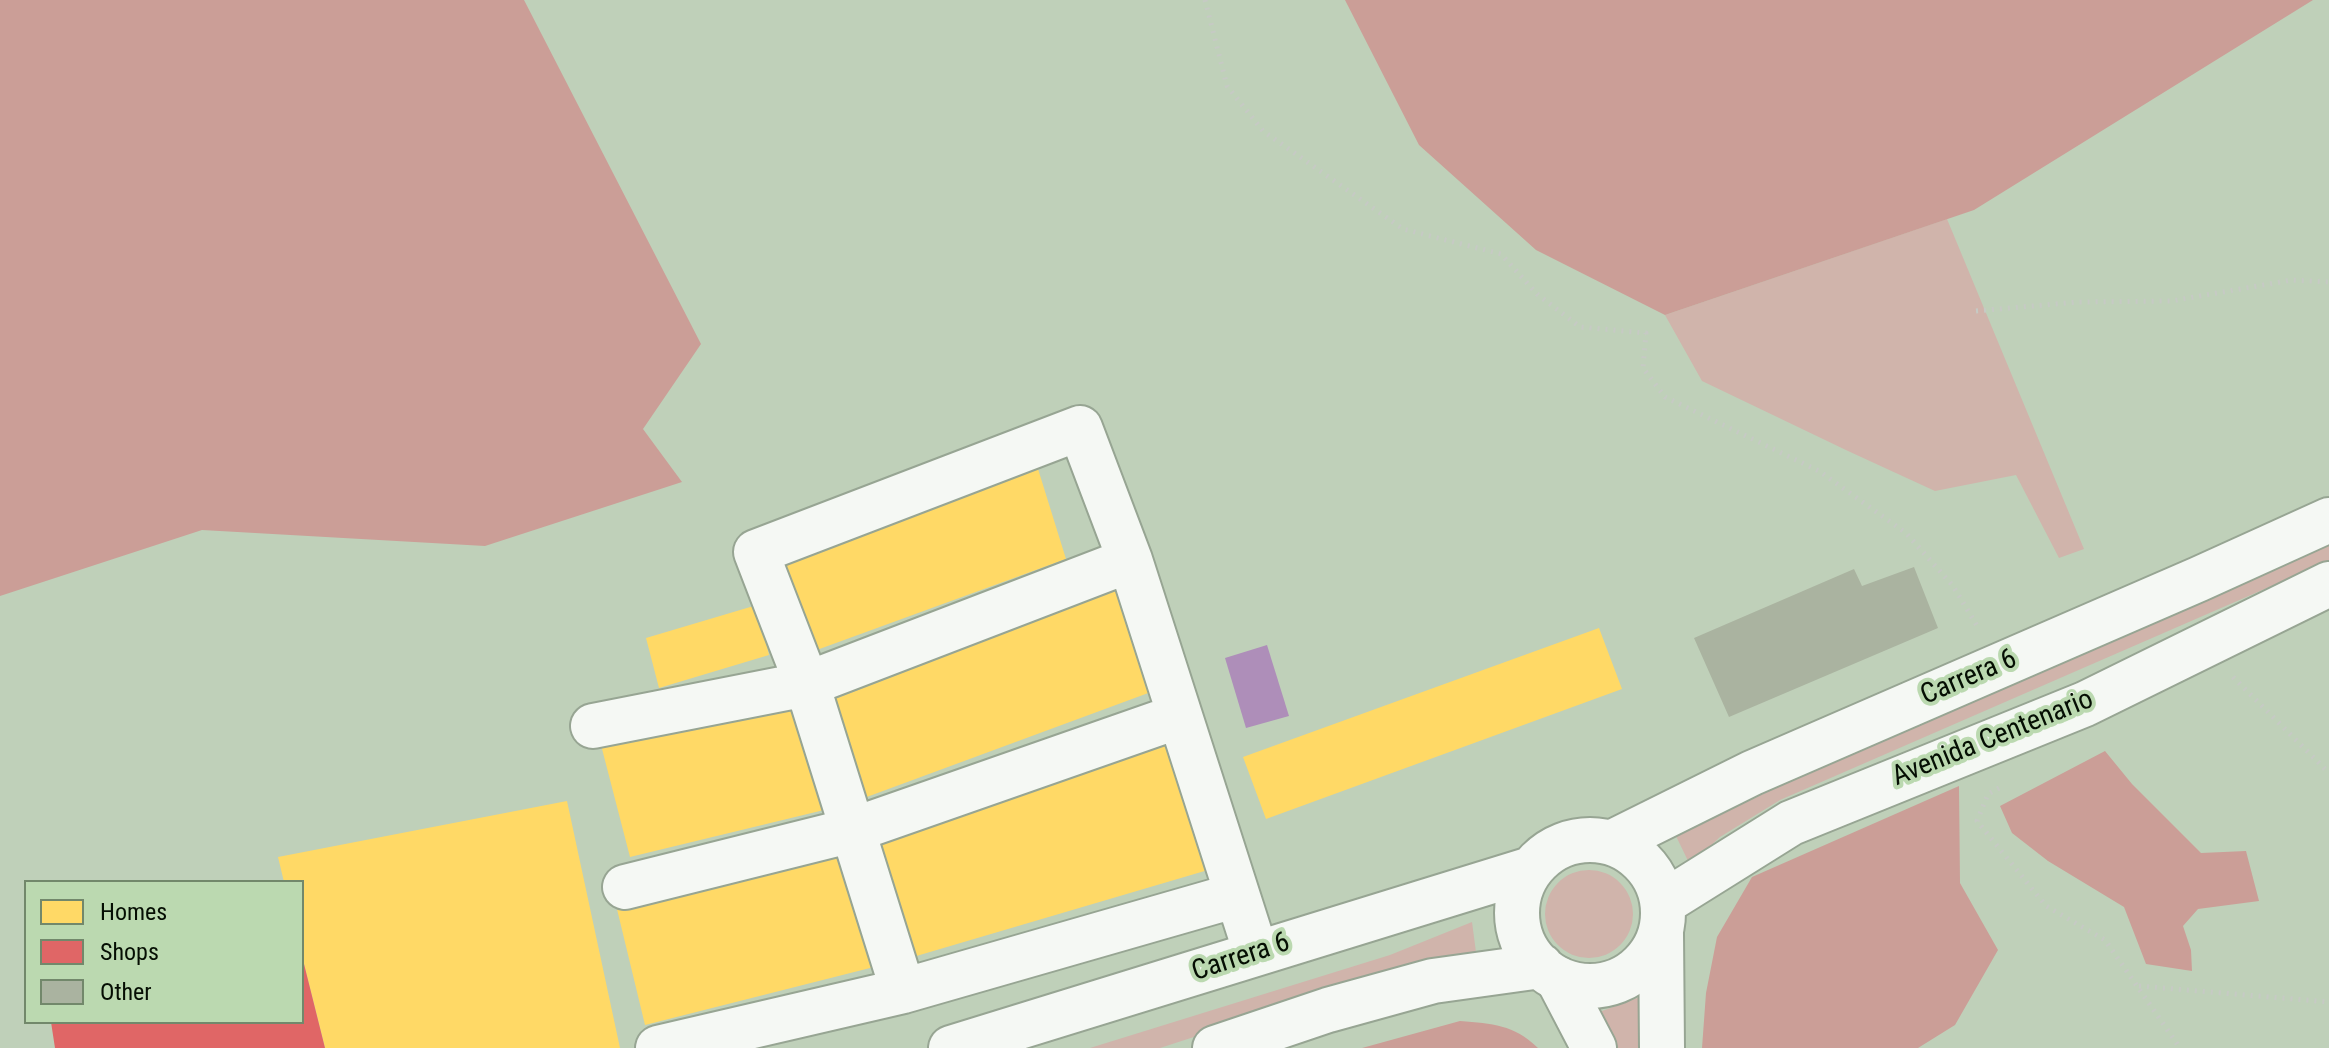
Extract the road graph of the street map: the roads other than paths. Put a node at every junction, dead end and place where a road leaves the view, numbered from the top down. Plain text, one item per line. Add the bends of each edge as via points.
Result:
1 (2329, 520) edge
2 (1130, 560) junction
3 (2329, 584) edge
4 (807, 684) junction
5 (1179, 716) junction
6 (593, 726) dead end
7 (853, 830) junction
8 (1611, 843) junction
9 (1531, 869) junction
10 (625, 887) dead end
11 (1237, 895) junction
12 (1662, 918) junction
13 (1256, 953) junction
14 (1549, 973) junction
15 (903, 991) junction
16 (658, 1048) edge
17 (951, 1048) edge
18 (1215, 1048) edge
19 (1594, 1048) edge
20 (1662, 1048) edge

1 - 8 street, Carrera 6 via 1752,773
2 - 4 street
2 - 4 street via 1080,428 1050,439 756,552
2 - 5 street
3 - 12 street, Avenida Centenario via 2085,704 1791,823
4 - 6 street
4 - 7 street
5 - 7 street
5 - 11 street
7 - 10 street
7 - 15 street
8 - 9 street via 1567,843
8 - 12 street via 1646,865 1657,883
9 - 13 street, Carrera 6
9 - 14 street via 1517,908 1519,930 1527,950
11 - 13 street
11 - 15 street
12 - 14 street via 1652,953 1620,980 1579,985
12 - 20 street
13 - 17 street, Carrera 6
14 - 18 street via 1433,981
14 - 19 street
15 - 16 street

